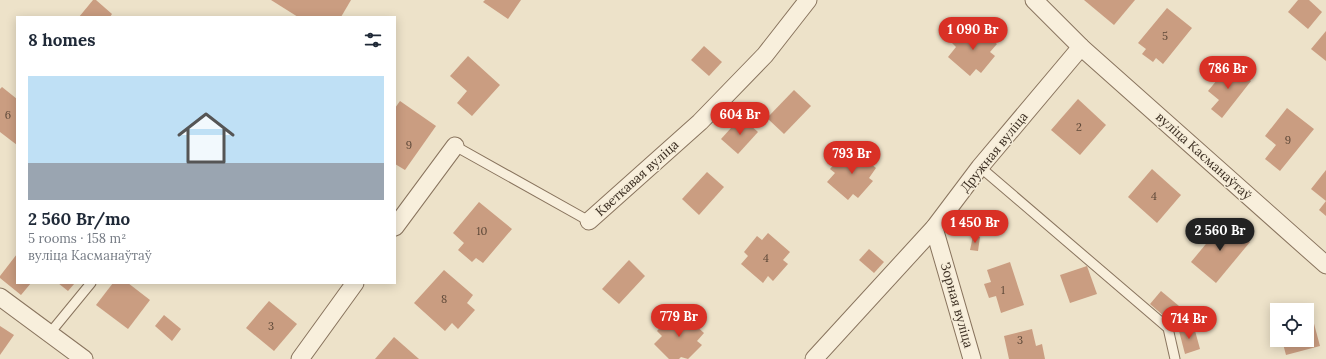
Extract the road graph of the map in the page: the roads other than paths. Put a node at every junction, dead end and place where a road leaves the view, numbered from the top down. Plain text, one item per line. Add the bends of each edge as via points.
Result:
1 (808, 0) edge
2 (1034, 0) edge
3 (1081, 46) junction
4 (455, 146) joint
5 (980, 168) junction
6 (589, 221) joint
7 (396, 226) edge
8 (934, 228) junction
9 (1326, 265) edge
10 (90, 284) edge
11 (353, 284) edge
12 (0, 297) edge
13 (50, 333) junction
14 (84, 359) edge
15 (300, 359) edge
16 (814, 359) edge
17 (972, 359) edge
18 (1175, 359) edge

1 - 6 street, Кветкавая вуліца via 765,55 700,122
2 - 3 street
3 - 5 street, Дружная вуліца
3 - 9 street, вуліца Касманаўтаў
4 - 6 lane, Кветкавая вуліца
4 - 7 street, Кветкавая вуліца
5 - 8 street, Дружная вуліца
5 - 18 lane via 1168,328
8 - 16 street, Дружная вуліца
8 - 17 street, Зорная вуліца
10 - 13 lane
11 - 15 street
12 - 13 street
13 - 14 street

